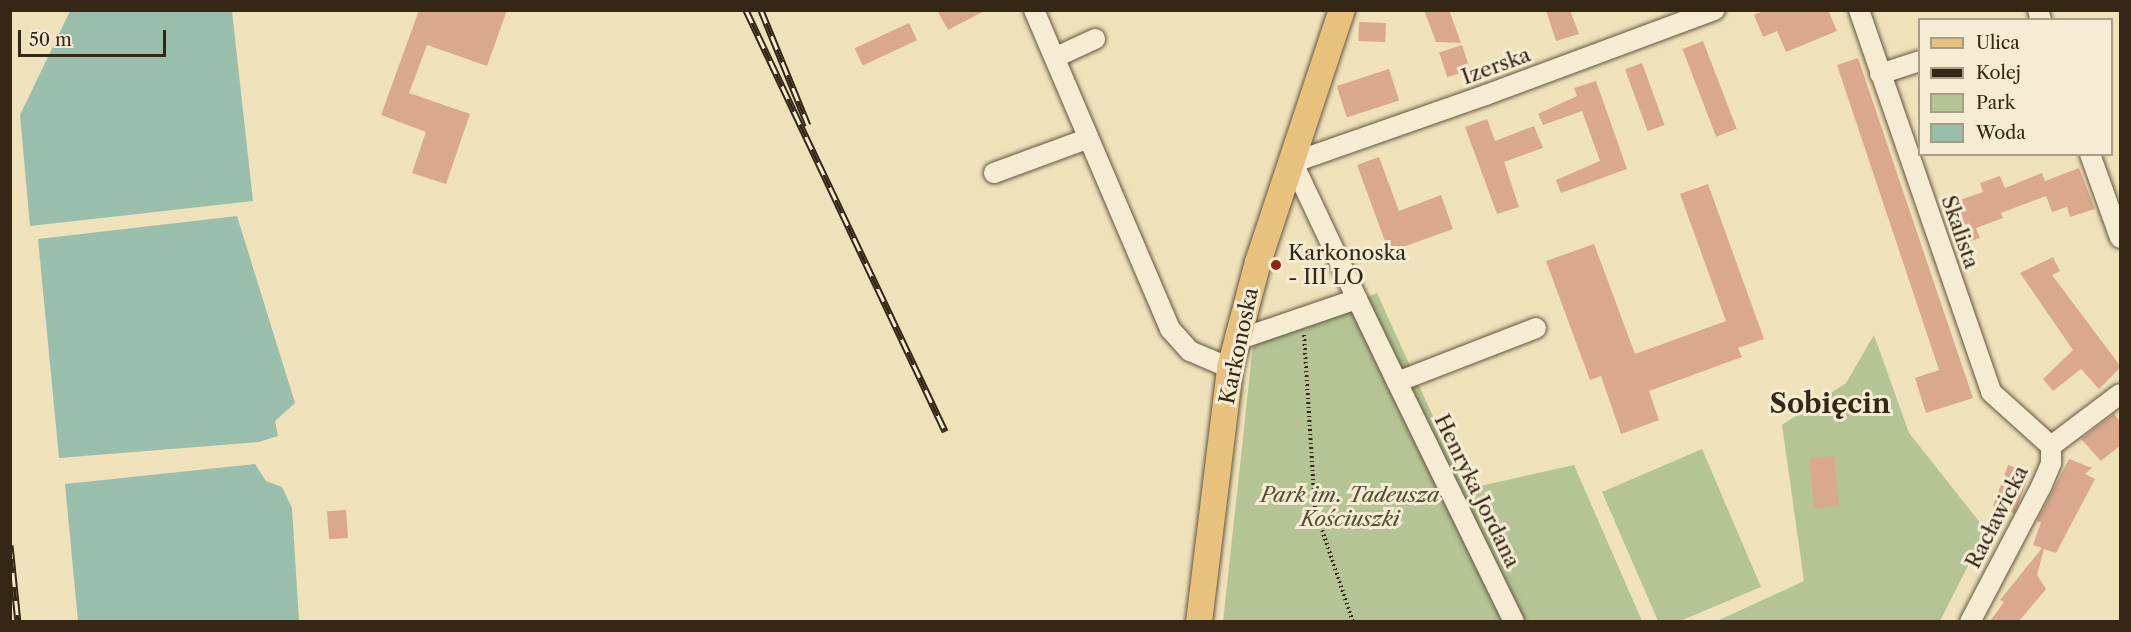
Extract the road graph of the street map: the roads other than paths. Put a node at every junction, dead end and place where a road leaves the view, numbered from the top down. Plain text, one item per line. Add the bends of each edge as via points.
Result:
1 (1034, 10) edge
2 (1342, 10) edge
3 (1715, 10) edge
4 (1859, 10) edge
5 (1095, 39) dead end
6 (1056, 57) junction
7 (1918, 62) edge
8 (1880, 74) junction
9 (1087, 139) junction
10 (2091, 156) edge
11 (1292, 159) junction
12 (994, 173) dead end
13 (2121, 238) edge
14 (1357, 299) junction
15 (1536, 328) dead end
16 (1238, 340) junction
17 (1230, 368) junction
18 (1397, 382) junction
19 (2121, 394) edge
20 (2051, 446) junction
21 (1199, 621) edge
22 (1514, 621) edge
23 (1970, 621) edge

1 - 6 street
2 - 11 main road, Karkonoska
3 - 11 street, Izerska via 1486,95 1303,159
4 - 8 street, Skalista
5 - 6 street
6 - 9 street
7 - 8 street
8 - 20 street, Skalista via 1991,392
9 - 12 street
9 - 17 street via 1170,329 1190,351
10 - 13 street
11 - 14 street, Henryka Jordana
11 - 16 main road, Karkonoska
14 - 16 street
14 - 18 street, Henryka Jordana
15 - 18 street
16 - 17 main road, Karkonoska
17 - 21 main road, Karkonoska
18 - 22 street, Henryka Jordana
19 - 20 street
20 - 23 street, Racławicka via 2051,463 2041,487

